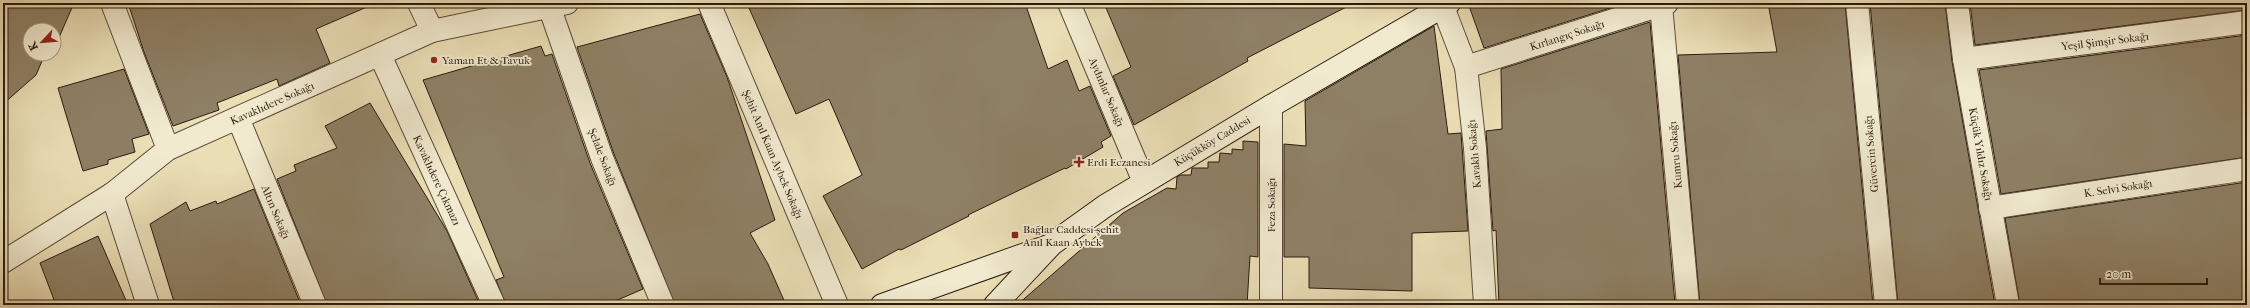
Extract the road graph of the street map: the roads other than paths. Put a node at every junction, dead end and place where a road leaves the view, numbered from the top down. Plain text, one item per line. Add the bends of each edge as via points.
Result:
1 (112, 3) edge
2 (420, 3) edge
3 (709, 3) edge
4 (1069, 3) edge
5 (1857, 3) edge
6 (1956, 3) edge
7 (1664, 4) edge
8 (558, 5) edge
9 (1446, 5) edge
10 (2247, 22) edge
11 (432, 31) junction
12 (380, 55) junction
13 (1964, 59) junction
14 (1466, 67) junction
15 (1271, 106) junction
16 (238, 118) junction
17 (168, 149) junction
18 (2247, 169) edge
19 (1144, 182) junction
20 (112, 194) junction
21 (1990, 208) junction
22 (1052, 244) junction
23 (3, 262) edge
24 (148, 305) edge
25 (315, 305) edge
26 (494, 305) edge
27 (663, 305) edge
28 (837, 305) edge
29 (882, 305) edge
30 (995, 305) edge
31 (1271, 305) edge
32 (1484, 305) edge
33 (1688, 305) edge
34 (1886, 305) edge
35 (2008, 305) edge

1 - 17 street
2 - 11 street
3 - 28 street, Şehit Anıl Kaan Aybek Sokağı
4 - 19 street, Aydınlar Sokağı
5 - 34 street, Güvercin Sokağı
6 - 13 street, Küçük Yıldız Sokağı
7 - 14 street, Kırlangıç Sokağı
7 - 33 street, Kumru Sokağı
8 - 11 street, Kavaklıdere Sokağı
8 - 27 street, Şelale Sokağı via 602,158
9 - 14 street, Kavaklı Sokağı
9 - 15 street, Küçükköy Caddesi
10 - 13 street, Yeşil Şimşir Sokağı
11 - 12 street, Kavaklıdere Sokağı
12 - 16 street, Kavaklıdere Sokağı
12 - 26 street, Kavaklıdere Çıkmazı
13 - 21 street, Küçük Yıldız Sokağı
14 - 32 street, Kavaklı Sokağı via 1475,148
15 - 19 street, Küçükköy Caddesi
15 - 31 street, Feza Sokağı
16 - 17 street, Kavaklıdere Sokağı
16 - 25 street, Altın Sokağı
17 - 20 street, Kavaklıdere Sokağı
18 - 21 street, K. Selvi Sokağı
19 - 22 street, Küçükköy Caddesi
20 - 23 street, Kavaklıdere Sokağı
20 - 24 street
21 - 35 street, Küçük Yıldız Sokağı
22 - 29 street
22 - 30 street, Küçükköy Caddesi

